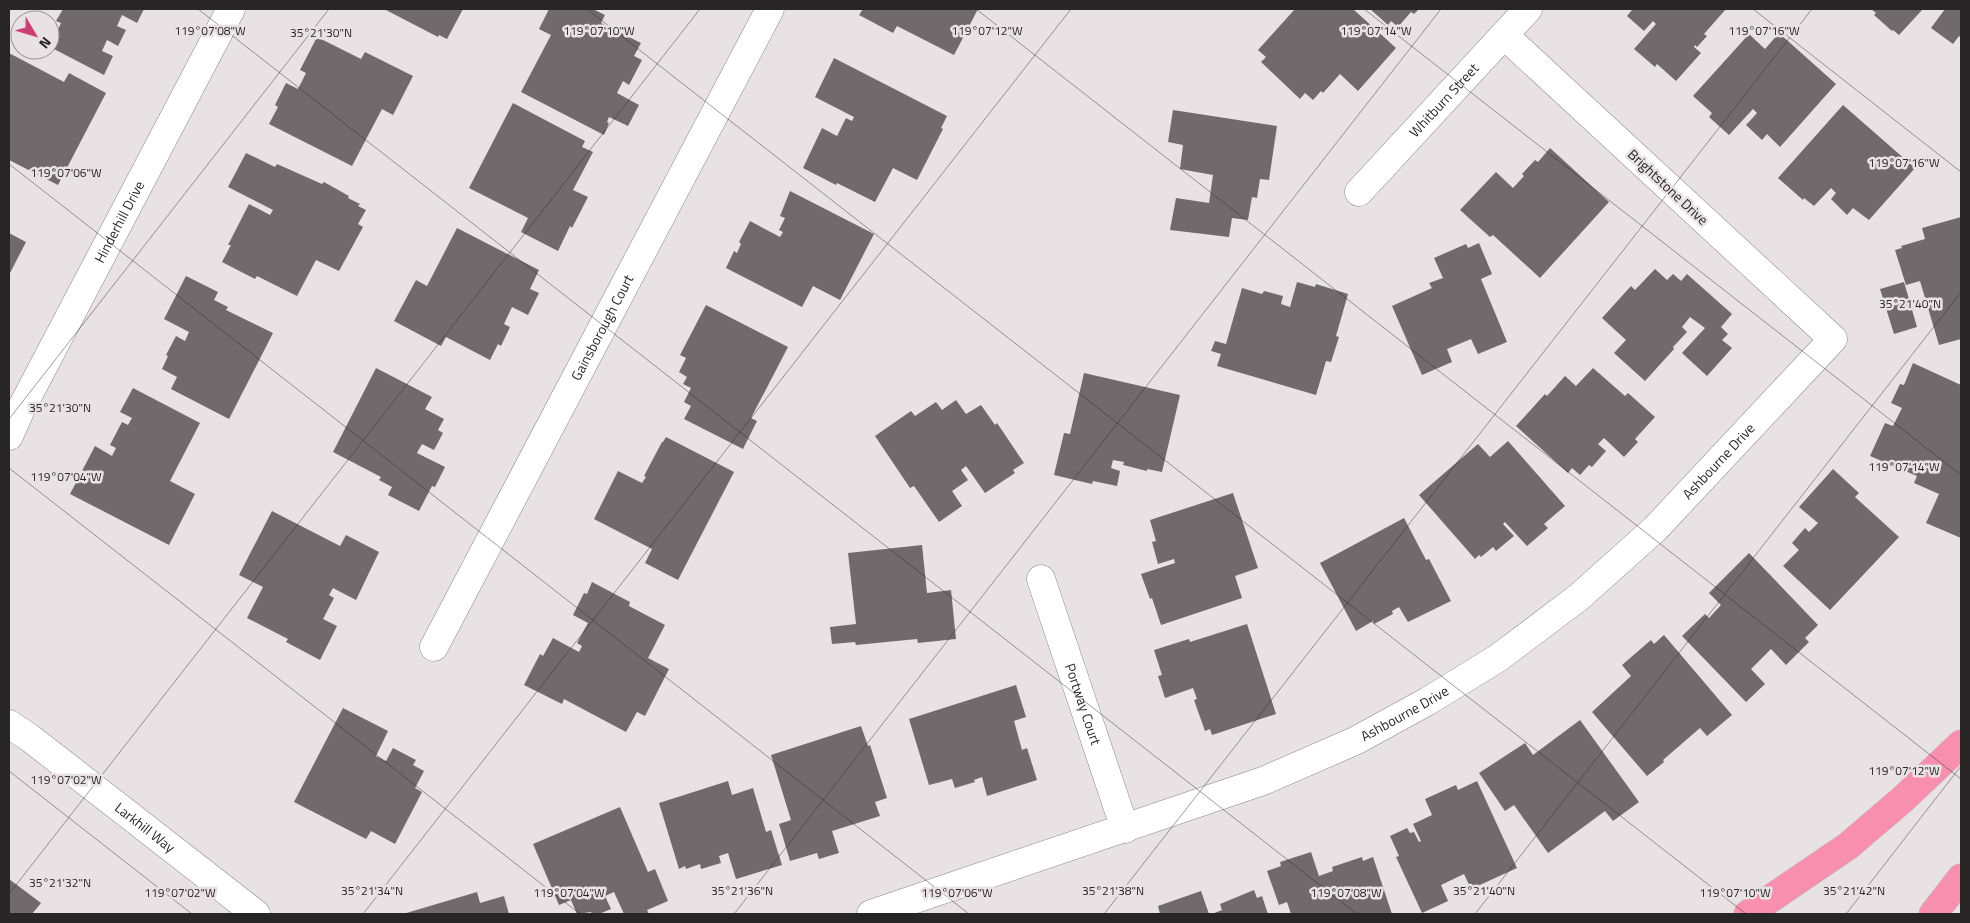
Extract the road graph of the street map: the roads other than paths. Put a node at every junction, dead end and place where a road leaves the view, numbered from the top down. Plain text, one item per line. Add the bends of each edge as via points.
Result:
1 (232, 9) edge
2 (770, 9) edge
3 (1528, 9) edge
4 (1504, 35) junction
5 (1359, 192) dead end
6 (1833, 339) joint
7 (9, 436) edge
8 (1041, 579) dead end
9 (434, 647) dead end
10 (9, 724) edge
11 (1961, 744) edge
12 (1125, 829) junction
13 (1961, 878) edge
14 (224, 905) edge
15 (256, 914) edge
16 (871, 914) edge
17 (1748, 914) edge
18 (1933, 914) edge

1 - 7 street, Hinderhill Drive
2 - 9 street, Gainsborough Court
3 - 4 street, Whitburn Street
4 - 5 street, Whitburn Street
4 - 6 street, Brightstone Drive
6 - 12 street, Ashbourne Drive via 1655,529 1579,597 1498,658 1357,740 1263,781
8 - 12 street, Portway Court
10 - 14 street, Larkhill Way via 30,738
11 - 17 highway via 1848,846
12 - 16 street, Ashbourne Drive
13 - 18 highway
14 - 15 street, Larkhill Way

